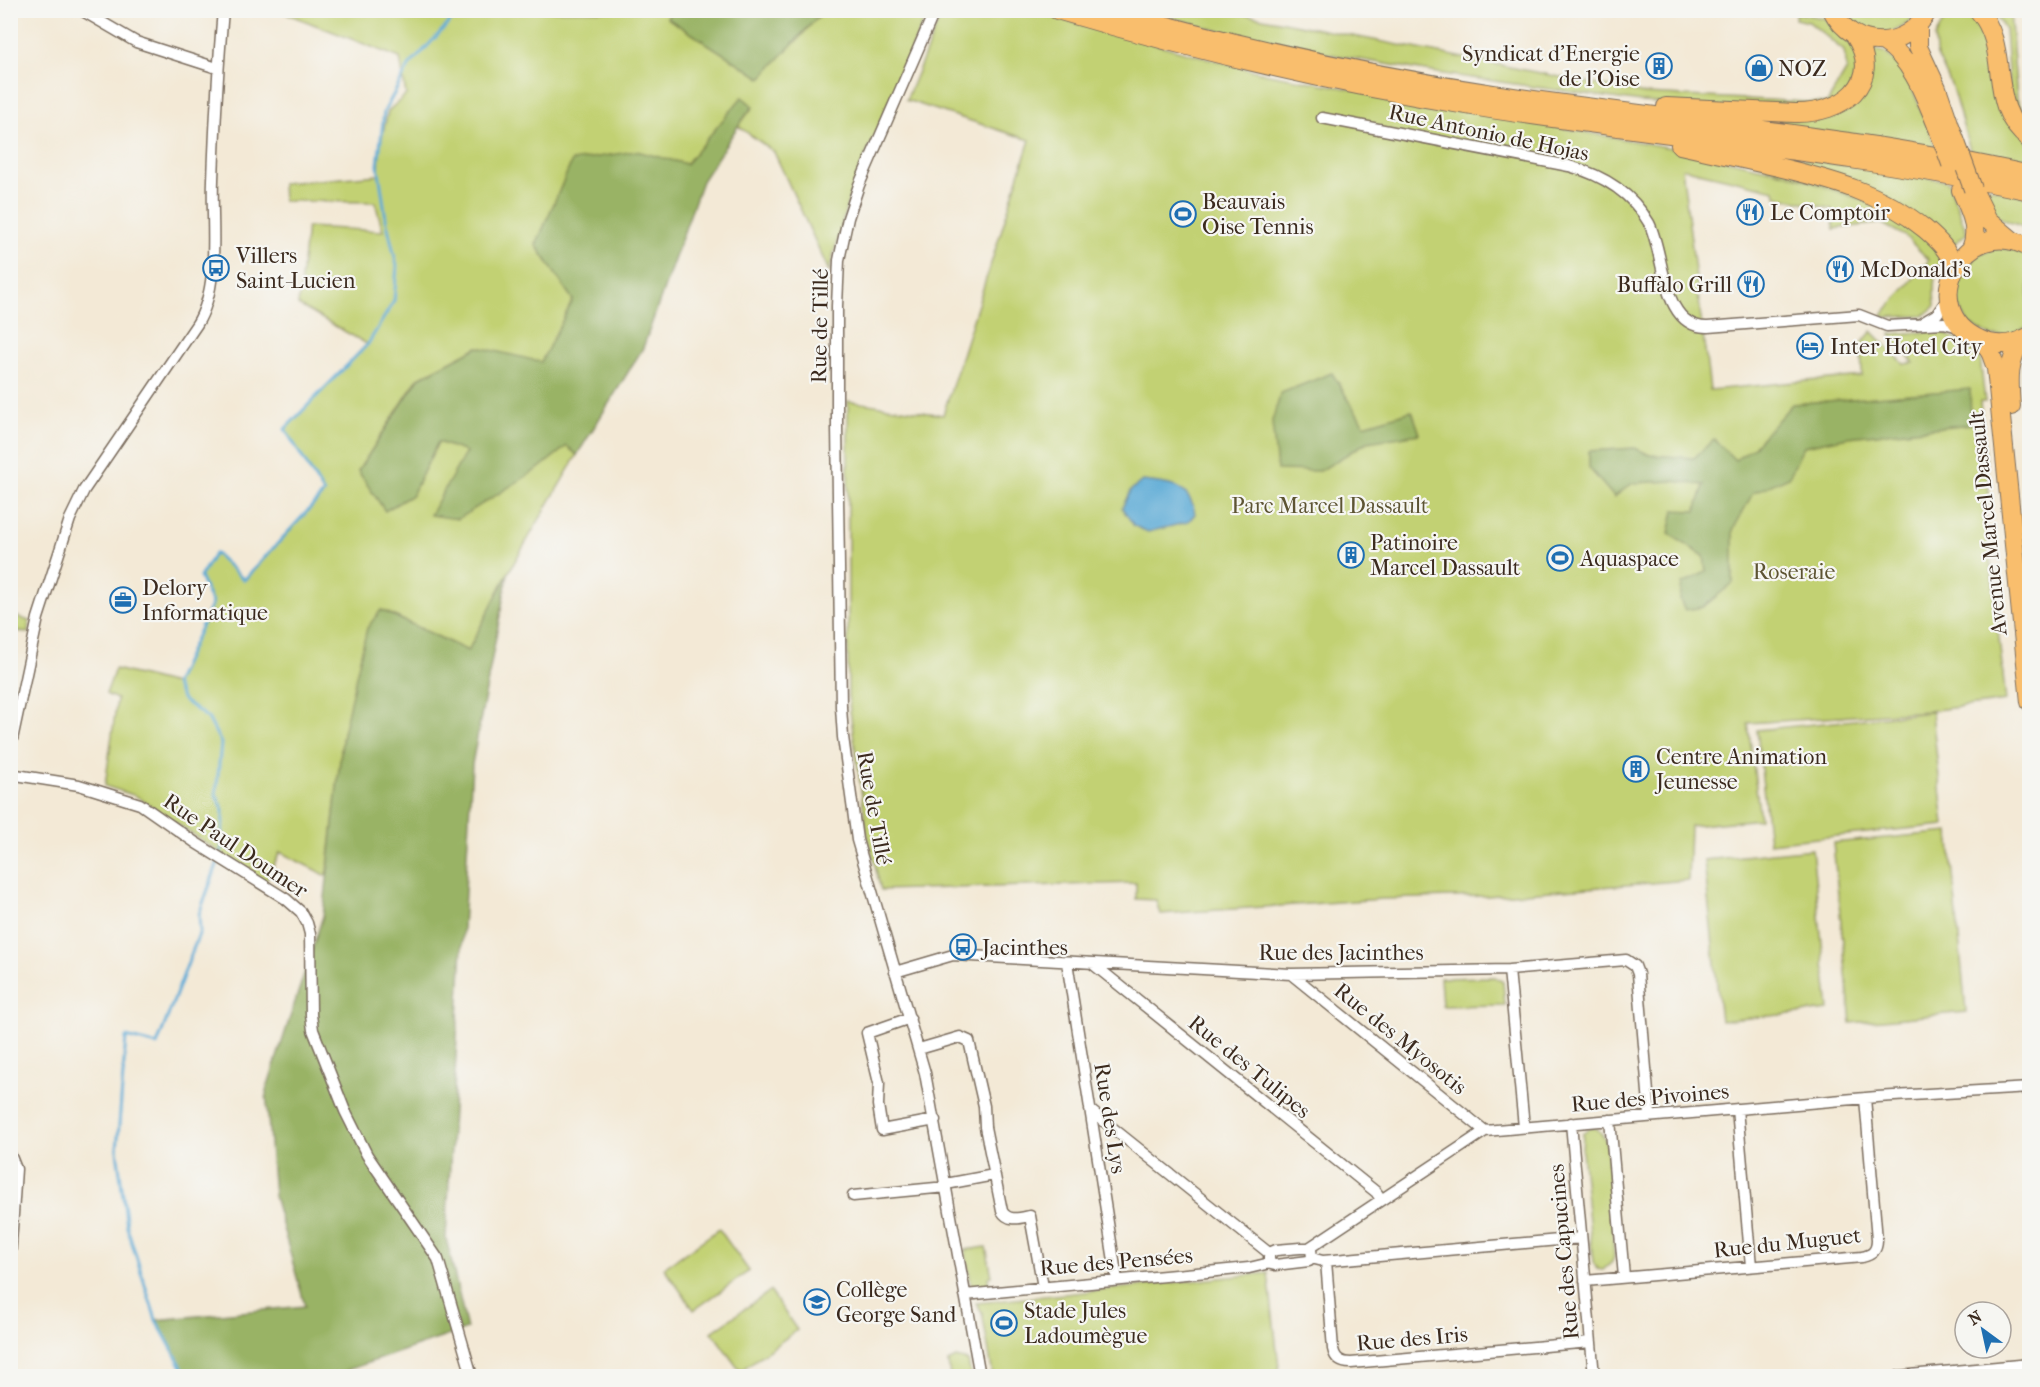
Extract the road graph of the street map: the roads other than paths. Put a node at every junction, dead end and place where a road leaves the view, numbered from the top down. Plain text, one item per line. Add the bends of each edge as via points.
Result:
1 (81, 10) edge
2 (223, 10) edge
3 (935, 10) edge
4 (1057, 10) edge
5 (1108, 10) edge
6 (1928, 10) edge
7 (1978, 10) edge
8 (1829, 13) edge
9 (1918, 26) junction
10 (1855, 36) junction
11 (1884, 42) junction
12 (217, 68) junction
13 (1460, 89) junction
14 (1322, 118) dead end
15 (1582, 122) junction
16 (1943, 125) junction
17 (2030, 140) edge
18 (2030, 175) edge
19 (1967, 189) junction
20 (2030, 190) edge
21 (2021, 244) edge
22 (1971, 249) junction
23 (1954, 269) junction
24 (1949, 297) junction
25 (1916, 324) junction
26 (1963, 328) junction
27 (2026, 338) edge
28 (1984, 341) junction
29 (2030, 602) edge
30 (2030, 702) edge
31 (10, 749) edge
32 (10, 774) edge
33 (1067, 962) junction
34 (1093, 964) junction
35 (1509, 970) junction
36 (895, 972) junction
37 (1291, 974) junction
38 (910, 1018) junction
39 (919, 1049) junction
40 (2030, 1088) edge
41 (1865, 1098) junction
42 (1737, 1109) junction
43 (1090, 1110) junction
44 (1650, 1116) junction
45 (935, 1120) junction
46 (1610, 1120) junction
47 (1571, 1123) junction
48 (1524, 1128) junction
49 (1485, 1131) junction
50 (10, 1154) edge
51 (994, 1175) junction
52 (946, 1185) junction
53 (853, 1196) dead end
54 (1382, 1199) junction
55 (1581, 1238) junction
56 (1310, 1253) junction
57 (1269, 1258) junction
58 (10, 1259) edge
59 (1326, 1261) junction
60 (1751, 1266) junction
61 (1624, 1277) junction
62 (1117, 1280) junction
63 (1585, 1281) junction
64 (1042, 1287) junction
65 (965, 1294) junction
66 (1591, 1342) junction
67 (2030, 1364) edge
68 (1942, 1375) edge
69 (472, 1377) edge
70 (980, 1377) edge
71 (1594, 1377) edge
72 (1899, 1377) edge

1 - 12 street via 136,42
2 - 12 street
3 - 36 street, Rue de Tillé via 864,172 845,233 838,274 842,730 860,851
4 - 15 main road via 1308,75
5 - 13 main road via 1302,58
6 - 9 main road
7 - 17 main road via 1994,36 2005,109
8 - 10 main road
9 - 11 main road via 1903,37
9 - 16 main road via 1918,47 1936,88
10 - 11 main road
10 - 13 main road via 1866,61 1863,82 1845,100 1810,113 1657,106 1524,91
11 - 16 main road via 1907,62
12 - 31 street via 212,268 205,308 77,504 39,618
13 - 18 main road via 1879,146
14 - 25 street, Rue Antonio de Hojas via 1569,166 1604,178 1633,201 1649,224 1672,304 1696,326 1855,315 1887,326
15 - 20 main road via 1868,160
15 - 23 main road via 1860,190 1924,228 1943,246
16 - 19 main road, bridge
19 - 21 main road via 1988,220
19 - 22 main road via 1975,237
21 - 22 main road via 1991,240
22 - 23 main road
23 - 24 main road
24 - 25 street, Rue Antonio de Hojas via 1937,314
24 - 26 main road via 1952,311
25 - 26 street, Rue Antonio de Hojas via 1944,323
26 - 28 main road
27 - 28 main road via 2007,344
27 - 29 main road, Avenue Marcel Dassault via 2011,361 2009,386
28 - 30 main road, Avenue Marcel Dassault via 1996,368
32 - 69 street, Rue Paul Doumer via 79,785 133,800 301,912 310,934 313,1030 367,1155 438,1259
33 - 34 street, Rue des Jacinthes
33 - 36 street, Rue des Jacinthes via 953,955
33 - 43 street, Rue des Lys
34 - 37 street, Rue des Jacinthes
34 - 54 street, Rue des Tulipes
35 - 37 street, Rue des Jacinthes
35 - 44 street, Rue des Jacinthes via 1621,960 1635,966
35 - 48 street
36 - 38 street, Rue de Tillé
37 - 49 street, Rue des Myosotis
38 - 39 street, Rue de Tillé
38 - 45 street via 867,1033 879,1083 882,1130
39 - 45 street, Rue de Tillé
39 - 51 street via 960,1037 969,1041
40 - 41 street, Rue des Pivoines
41 - 42 street, Rue des Pivoines
41 - 60 street, Rue du Muguet via 1875,1251 1862,1257
42 - 44 street, Rue des Pivoines
42 - 60 street
43 - 57 street
43 - 62 street, Rue des Lys
44 - 46 street, Rue des Pivoines
45 - 52 street, Rue de Tillé
46 - 47 street, Rue des Pivoines
46 - 61 street
47 - 48 street, Rue des Pivoines
47 - 55 street, Rue des Capucines
48 - 49 street, Rue des Pivoines
49 - 54 street, Rue des Pivoines
50 - 58 street via 16,1169
51 - 52 street
51 - 64 street via 1004,1214 1011,1218 1030,1216
52 - 53 street
52 - 65 street, Rue de Tillé
54 - 56 street, Rue des Pivoines
55 - 59 street, Rue des Pensées
55 - 63 street, Rue des Capucines
56 - 57 street, Rue des Pensées via 1303,1262 1275,1265
56 - 59 street, Rue des Pensées
57 - 62 street, Rue des Pensées via 1249,1268
59 - 66 street, Rue des Iris via 1333,1349 1341,1362
60 - 61 street, Rue du Muguet
61 - 63 street, Rue du Muguet
62 - 64 street, Rue des Pensées
63 - 66 street, Rue des Capucines
64 - 65 street, Rue des Pensées
65 - 70 street, Rue de Tillé
66 - 71 street, Rue des Capucines
67 - 68 street
68 - 72 street

